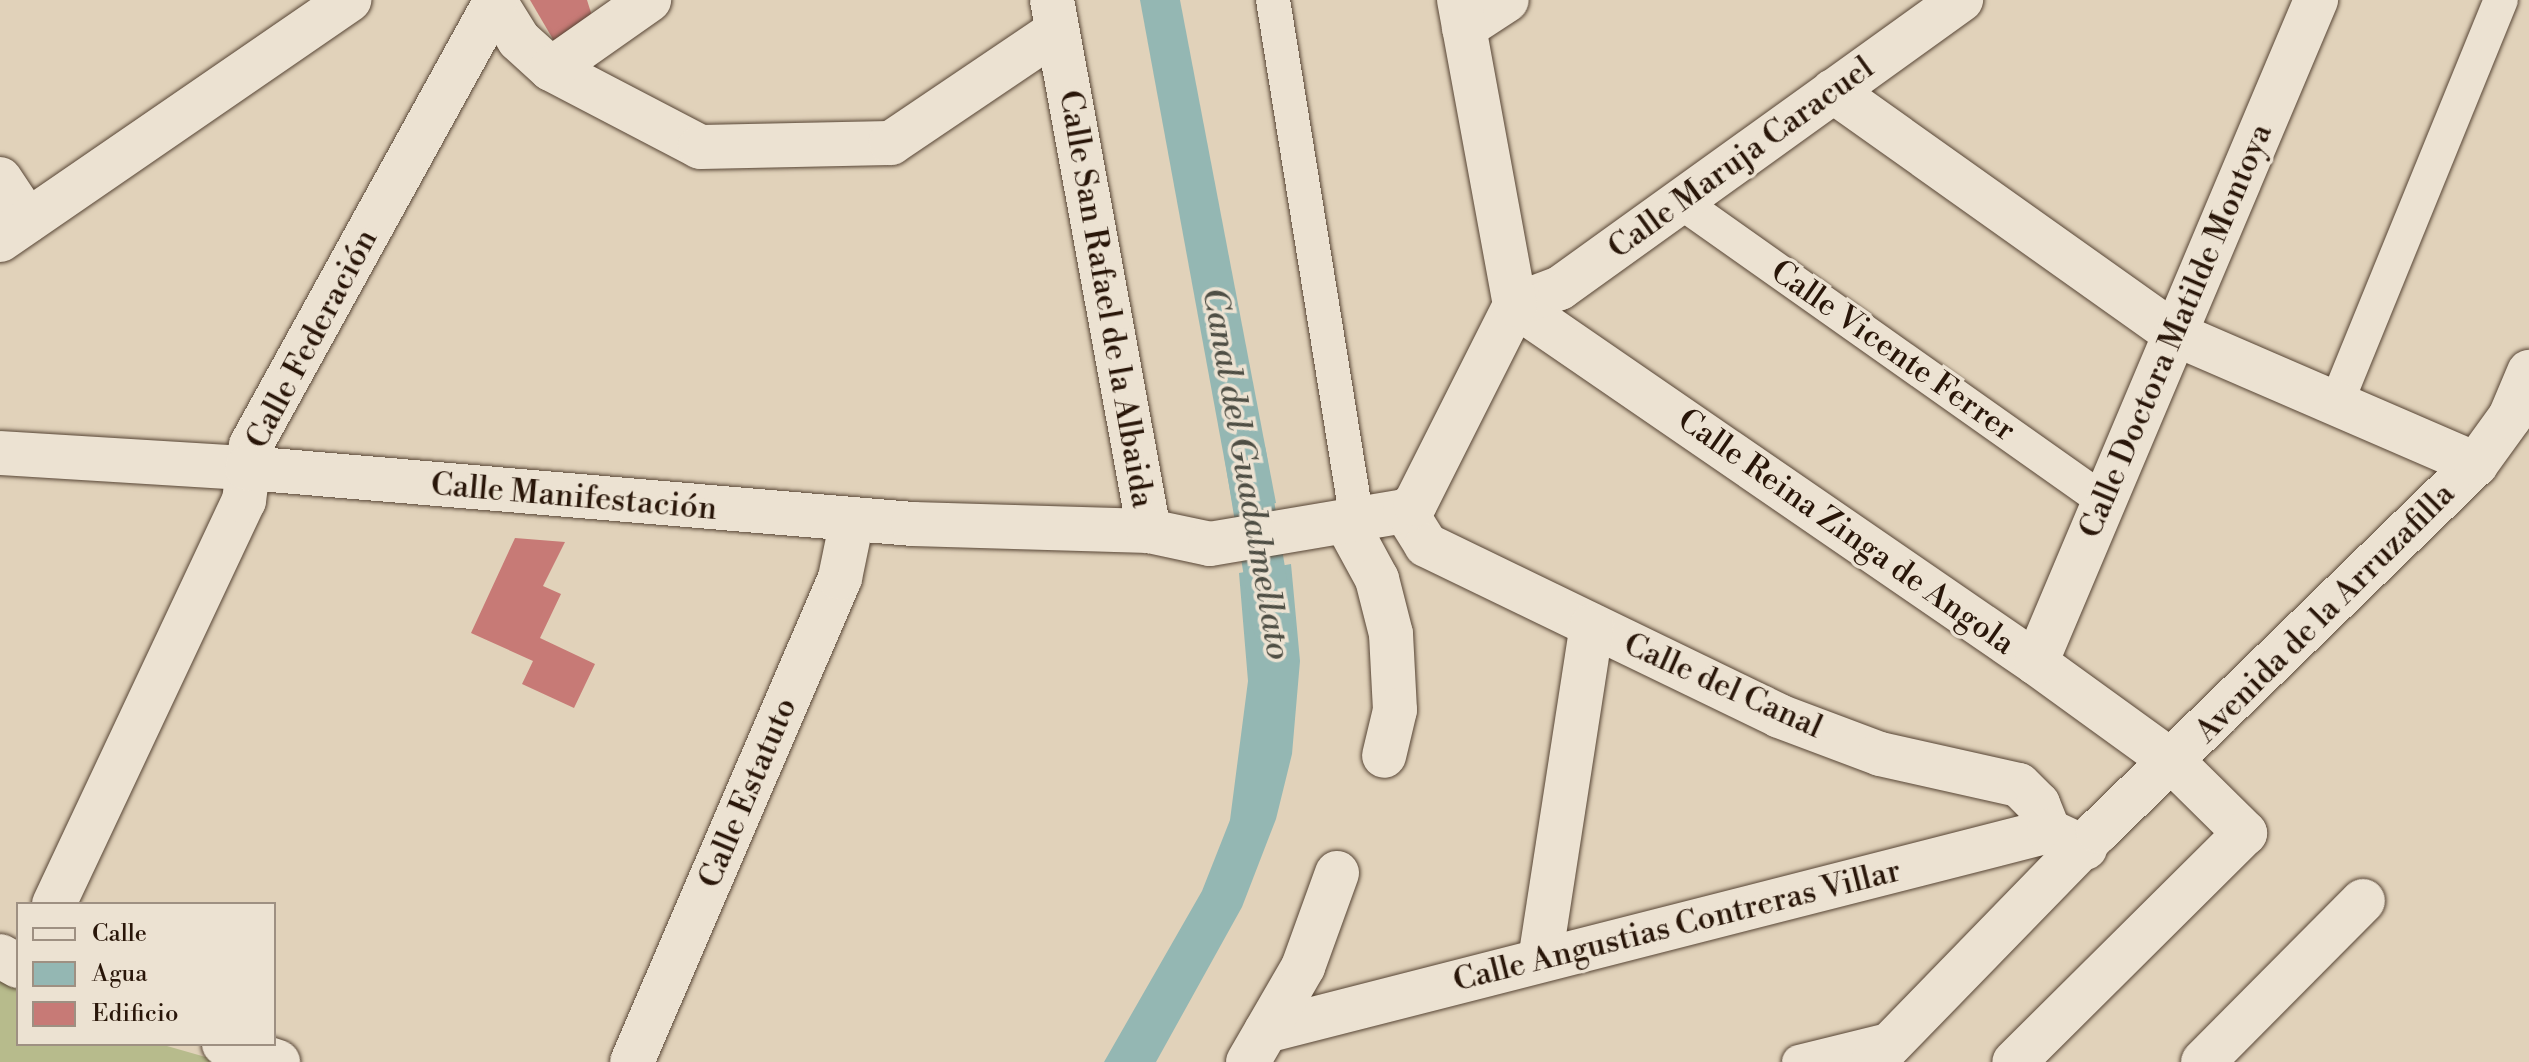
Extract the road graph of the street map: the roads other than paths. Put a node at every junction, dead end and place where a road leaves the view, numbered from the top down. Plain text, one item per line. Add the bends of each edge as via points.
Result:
1 (349, 0) edge
2 (649, 0) edge
3 (1273, 0) edge
4 (1507, 0) edge
5 (1961, 0) edge
6 (2316, 0) edge
7 (2501, 0) edge
8 (495, 1) edge
9 (1461, 14) edge
10 (1054, 15) edge
11 (551, 69) junction
12 (1833, 91) junction
13 (0, 179) edge
14 (1681, 202) junction
15 (14, 231) edge
16 (1515, 305) junction
17 (2175, 334) junction
18 (2529, 372) edge
19 (2336, 404) junction
20 (0, 453) edge
21 (2476, 464) junction
22 (247, 468) junction
23 (2104, 501) junction
24 (1405, 511) junction
25 (852, 520) junction
26 (1352, 522) junction
27 (1149, 531) junction
28 (1592, 626) junction
29 (2036, 663) junction
30 (1384, 756) dead end
31 (2174, 763) junction
32 (2067, 839) junction
33 (1337, 873) dead end
34 (2363, 901) dead end
35 (55, 902) edge
36 (1540, 960) junction
37 (230, 1046) edge
38 (1257, 1046) edge
39 (1885, 1050) edge
40 (278, 1062) edge
41 (632, 1062) edge
42 (1799, 1062) edge
43 (2014, 1062) edge
44 (2203, 1062) edge

1 - 15 street
2 - 11 street
3 - 26 street
4 - 9 street
5 - 12 street, Calle Maruja Caracuel
6 - 17 street, Calle Doctora Matilde Montoya
7 - 19 street
8 - 11 street via 519,40
8 - 22 street, Calle Federación via 251,445
9 - 16 street
10 - 11 street via 891,143 700,147
10 - 27 street, Calle San Rafael de la Albaida
12 - 14 street, Calle Maruja Caracuel
12 - 17 street
13 - 15 street
14 - 16 street, Calle Maruja Caracuel via 1560,288
14 - 23 street, Calle Vicente Ferrer
16 - 24 street via 1415,504
16 - 29 street, Calle Reina Zinga de Angola
17 - 19 street
17 - 23 street, Calle Doctora Matilde Montoya
18 - 21 street, Avenida de la Arruzafilla via 2510,417
19 - 21 street
20 - 22 street, Calle Manifestación
21 - 31 street, Avenida de la Arruzafilla
22 - 25 street, Calle Manifestación
22 - 35 street, Calle Federación via 244,501
23 - 29 street, Calle Doctora Matilde Montoya
24 - 26 street, Calle San Rafael de la Albaida
24 - 28 street, Calle del Canal via 1426,545
25 - 27 street, Calle Manifestación
25 - 41 street, Calle Estatuto via 840,578
26 - 27 street, Calle San Rafael de la Albaida via 1210,544
26 - 30 street via 1377,579 1391,634 1395,710
28 - 32 street, Calle del Canal via 1880,754 2019,785
28 - 36 street
29 - 31 street, Calle Reina Zinga de Angola
31 - 32 street, Avenida de la Arruzafilla
31 - 43 street, Avenida de la Arruzafilla via 2245,833
32 - 36 street, Calle Angustias Contreras Villar
32 - 39 street, Avenida de la Arruzafilla
33 - 38 street via 1303,967
34 - 44 street
36 - 38 street, Calle Angustias Contreras Villar
37 - 40 street
39 - 42 street

